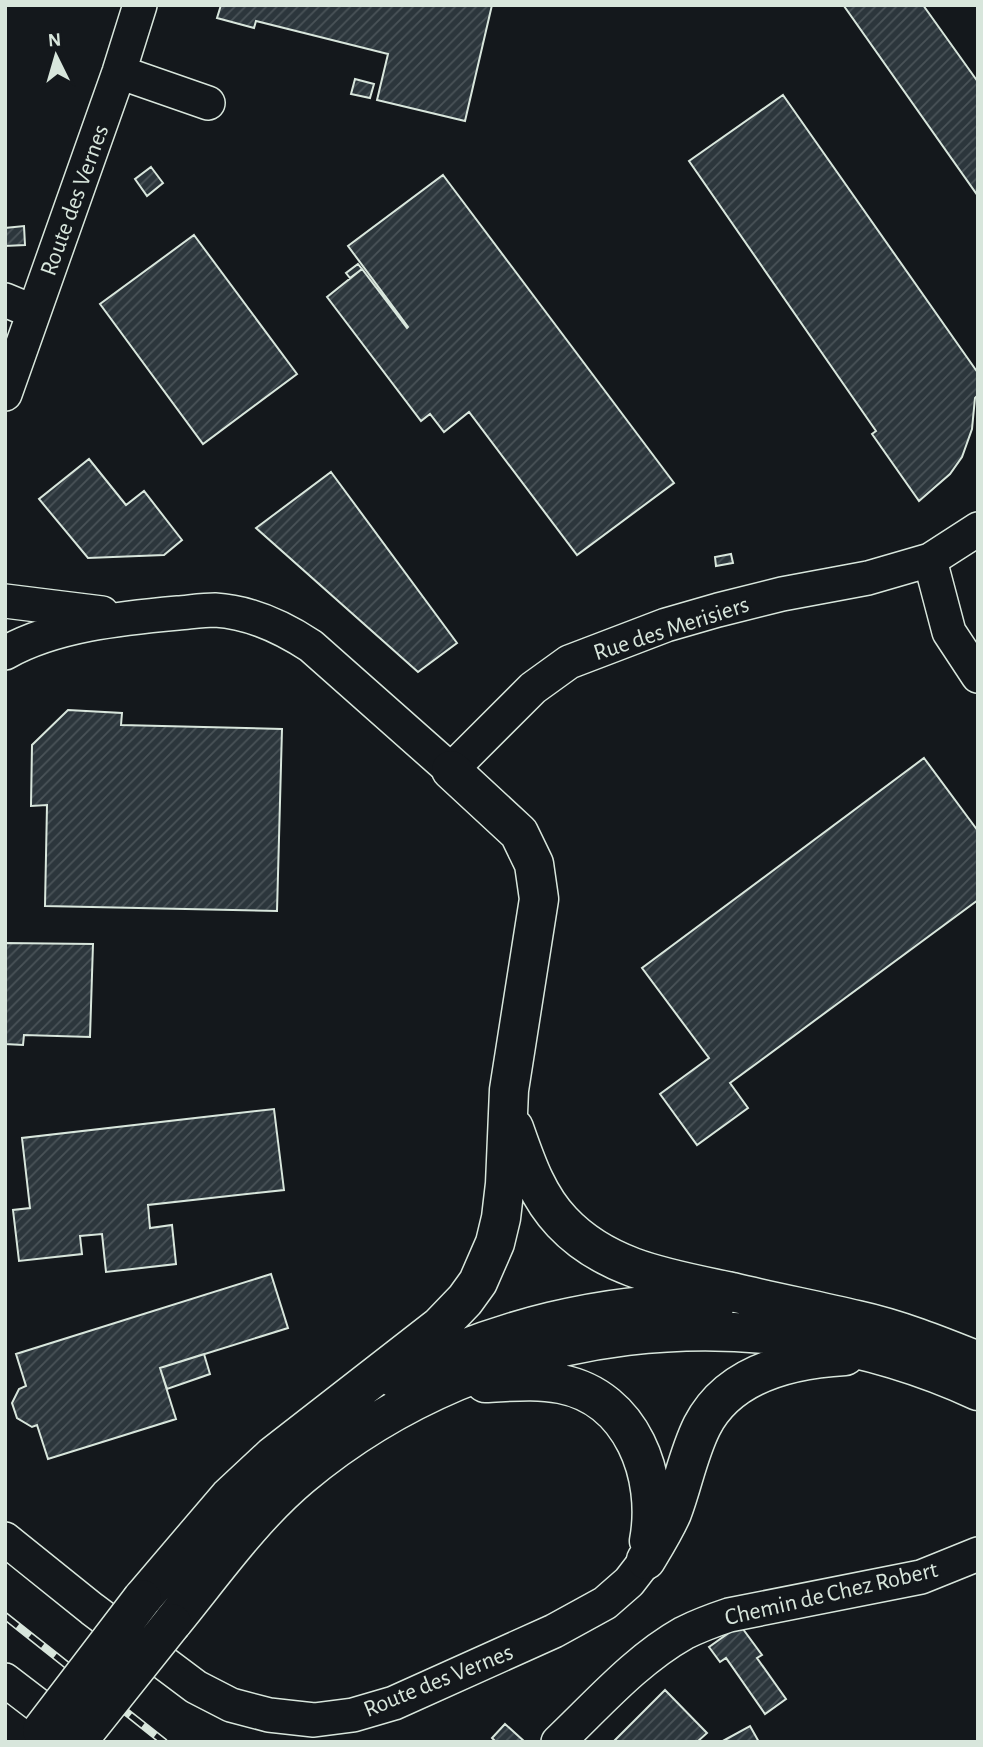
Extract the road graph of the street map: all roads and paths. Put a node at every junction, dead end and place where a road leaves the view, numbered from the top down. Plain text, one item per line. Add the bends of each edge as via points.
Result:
1 (139, 5) edge
2 (119, 72) junction
3 (208, 103) dead end
4 (20, 306) edge
5 (5, 394) edge
6 (978, 529) edge
7 (930, 560) junction
8 (5, 601) edge
9 (139, 616) junction
10 (5, 653) edge
11 (978, 676) edge
12 (451, 770) junction
13 (509, 1113) junction
14 (860, 1320) junction
15 (885, 1356) junction
16 (978, 1361) edge
17 (454, 1384) junction
18 (978, 1391) edge
19 (331, 1413) junction
20 (5, 1539) edge
21 (978, 1554) edge
22 (646, 1560) junction
23 (5, 1680) edge
24 (50, 1738) edge
25 (85, 1742) edge
26 (558, 1742) edge

1 - 2 street, Route des Vernes
2 - 3 street
2 - 4 street, Route des Vernes
4 - 5 street, Route des Vernes
6 - 7 street, Rue des Merisiers
7 - 11 street via 949,632
7 - 12 street, Rue des Merisiers via 718,610 569,662 533,688
8 - 9 street
9 - 10 street via 48,634
9 - 12 street via 215,610 288,631 311,646
12 - 13 highway via 519,833 534,864 539,899
13 - 14 highway via 528,1170 544,1199 562,1222 595,1250 673,1280
13 - 19 highway via 501,1218 478,1282 440,1326
14 - 16 highway
14 - 19 highway via 764,1305 714,1303 583,1314 475,1346
15 - 17 highway via 831,1342 751,1331 670,1332 570,1344
15 - 18 highway
15 - 22 highway via 830,1357 767,1370 727,1394 702,1427 672,1513
17 - 22 highway via 562,1384 600,1401 614,1413 635,1438 648,1472 653,1520
17 - 24 highway, bridge via 380,1421 299,1478 245,1532 172,1623
19 - 24 highway, bridge via 273,1456 229,1497 142,1600
20 - 22 street, Route des Vernes via 196,1688 231,1705 314,1720 394,1703 554,1631 605,1603
21 - 26 street, Chemin de Chez Robert via 921,1577 706,1623 664,1647 624,1679
23 - 25 street

